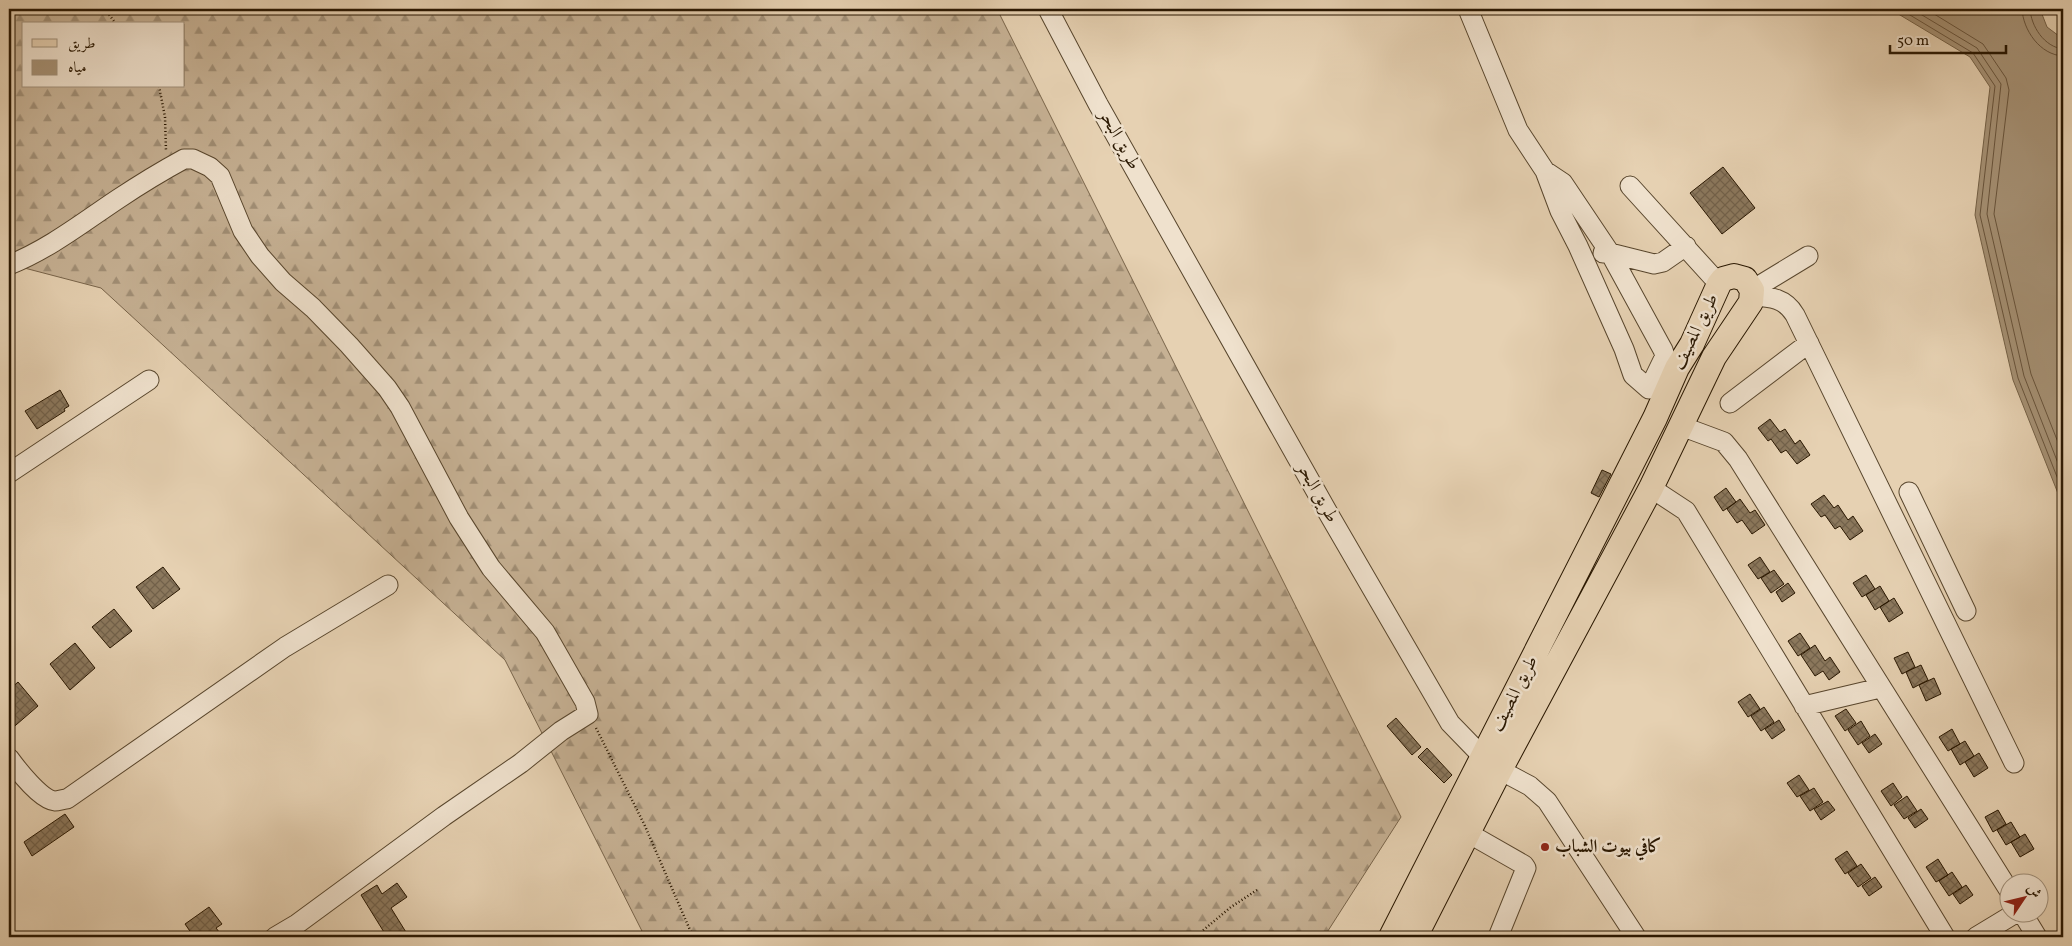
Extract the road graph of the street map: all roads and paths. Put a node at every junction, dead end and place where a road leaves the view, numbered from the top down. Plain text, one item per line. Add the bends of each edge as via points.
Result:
1 (105, 9) edge
2 (1048, 9) edge
3 (1468, 9) edge
4 (115, 22) edge
5 (159, 88) edge
6 (168, 168) junction
7 (1545, 171) junction
8 (1630, 186) dead end
9 (1686, 246) junction
10 (1610, 253) junction
11 (1582, 256) junction
12 (1808, 256) dead end
13 (9, 265) edge
14 (1719, 284) junction
15 (1752, 293) junction
16 (1809, 343) junction
17 (1692, 344) junction
18 (1714, 357) junction
19 (1677, 368) junction
20 (150, 380) dead end
21 (1701, 383) junction
22 (1730, 403) dead end
23 (1681, 426) junction
24 (9, 473) edge
25 (1651, 488) junction
26 (1894, 516) junction
27 (388, 585) dead end
28 (1937, 605) junction
29 (1880, 688) junction
30 (1804, 706) junction
31 (588, 714) junction
32 (9, 758) edge
33 (1492, 763) junction
34 (2014, 763) dead end
35 (1468, 833) junction
36 (2000, 876) edge
37 (1257, 890) dead end
38 (2000, 922) edge
39 (2029, 924) edge
40 (275, 937) edge
41 (693, 937) edge
42 (1195, 937) edge
43 (1391, 937) edge
44 (1415, 937) edge
45 (1498, 937) edge
46 (1636, 937) edge
47 (1945, 937) edge
48 (1976, 937) edge
49 (2037, 937) edge

1 - 4 path
2 - 33 street, طريق البحر via 1098,104 1450,722
3 - 7 street via 1518,130
5 - 6 path
6 - 13 street via 62,238
6 - 31 street via 184,158 193,158 220,176 243,230 260,256 349,344 388,388 459,518 491,568 545,632 585,702
7 - 10 street via 1563,183
7 - 11 street
8 - 9 street
9 - 10 street via 1663,262 1654,264
9 - 14 street
10 - 11 street
10 - 11 street via 1665,353 1649,389 1632,375 1624,349
12 - 15 street
14 - 15 main road, طريق المصيف via 1723,279 1734,276 1746,279
14 - 17 main road, طريق المصيف
15 - 16 street via 1786,304
15 - 18 main road, طريق المصيف via 1751,302
16 - 22 street
16 - 26 street
17 - 18 main road
17 - 19 main road, طريق المصيف
18 - 21 main road, طريق المصيف
19 - 21 main road
19 - 33 main road, طريق المصيف
20 - 24 street
21 - 23 main road, طريق المصيف
23 - 25 main road, طريق المصيف
23 - 29 street via 1724,442 1733,453
25 - 30 street via 1686,511
25 - 33 main road, طريق المصيف
26 - 28 street
26 - 28 street via 1913,499 1962,603
27 - 32 street via 285,647 67,799 54,801 44,795
28 - 34 street
29 - 30 street
29 - 36 street
30 - 47 street
31 - 40 street
31 - 41 path via 641,818
33 - 35 main road, طريق المصيف
33 - 43 main road, طريق المصيف
33 - 46 street, طريق البحر via 1530,786 1547,801
35 - 44 main road, طريق المصيف
35 - 45 street via 1526,868
37 - 42 path
38 - 48 street
39 - 49 street

